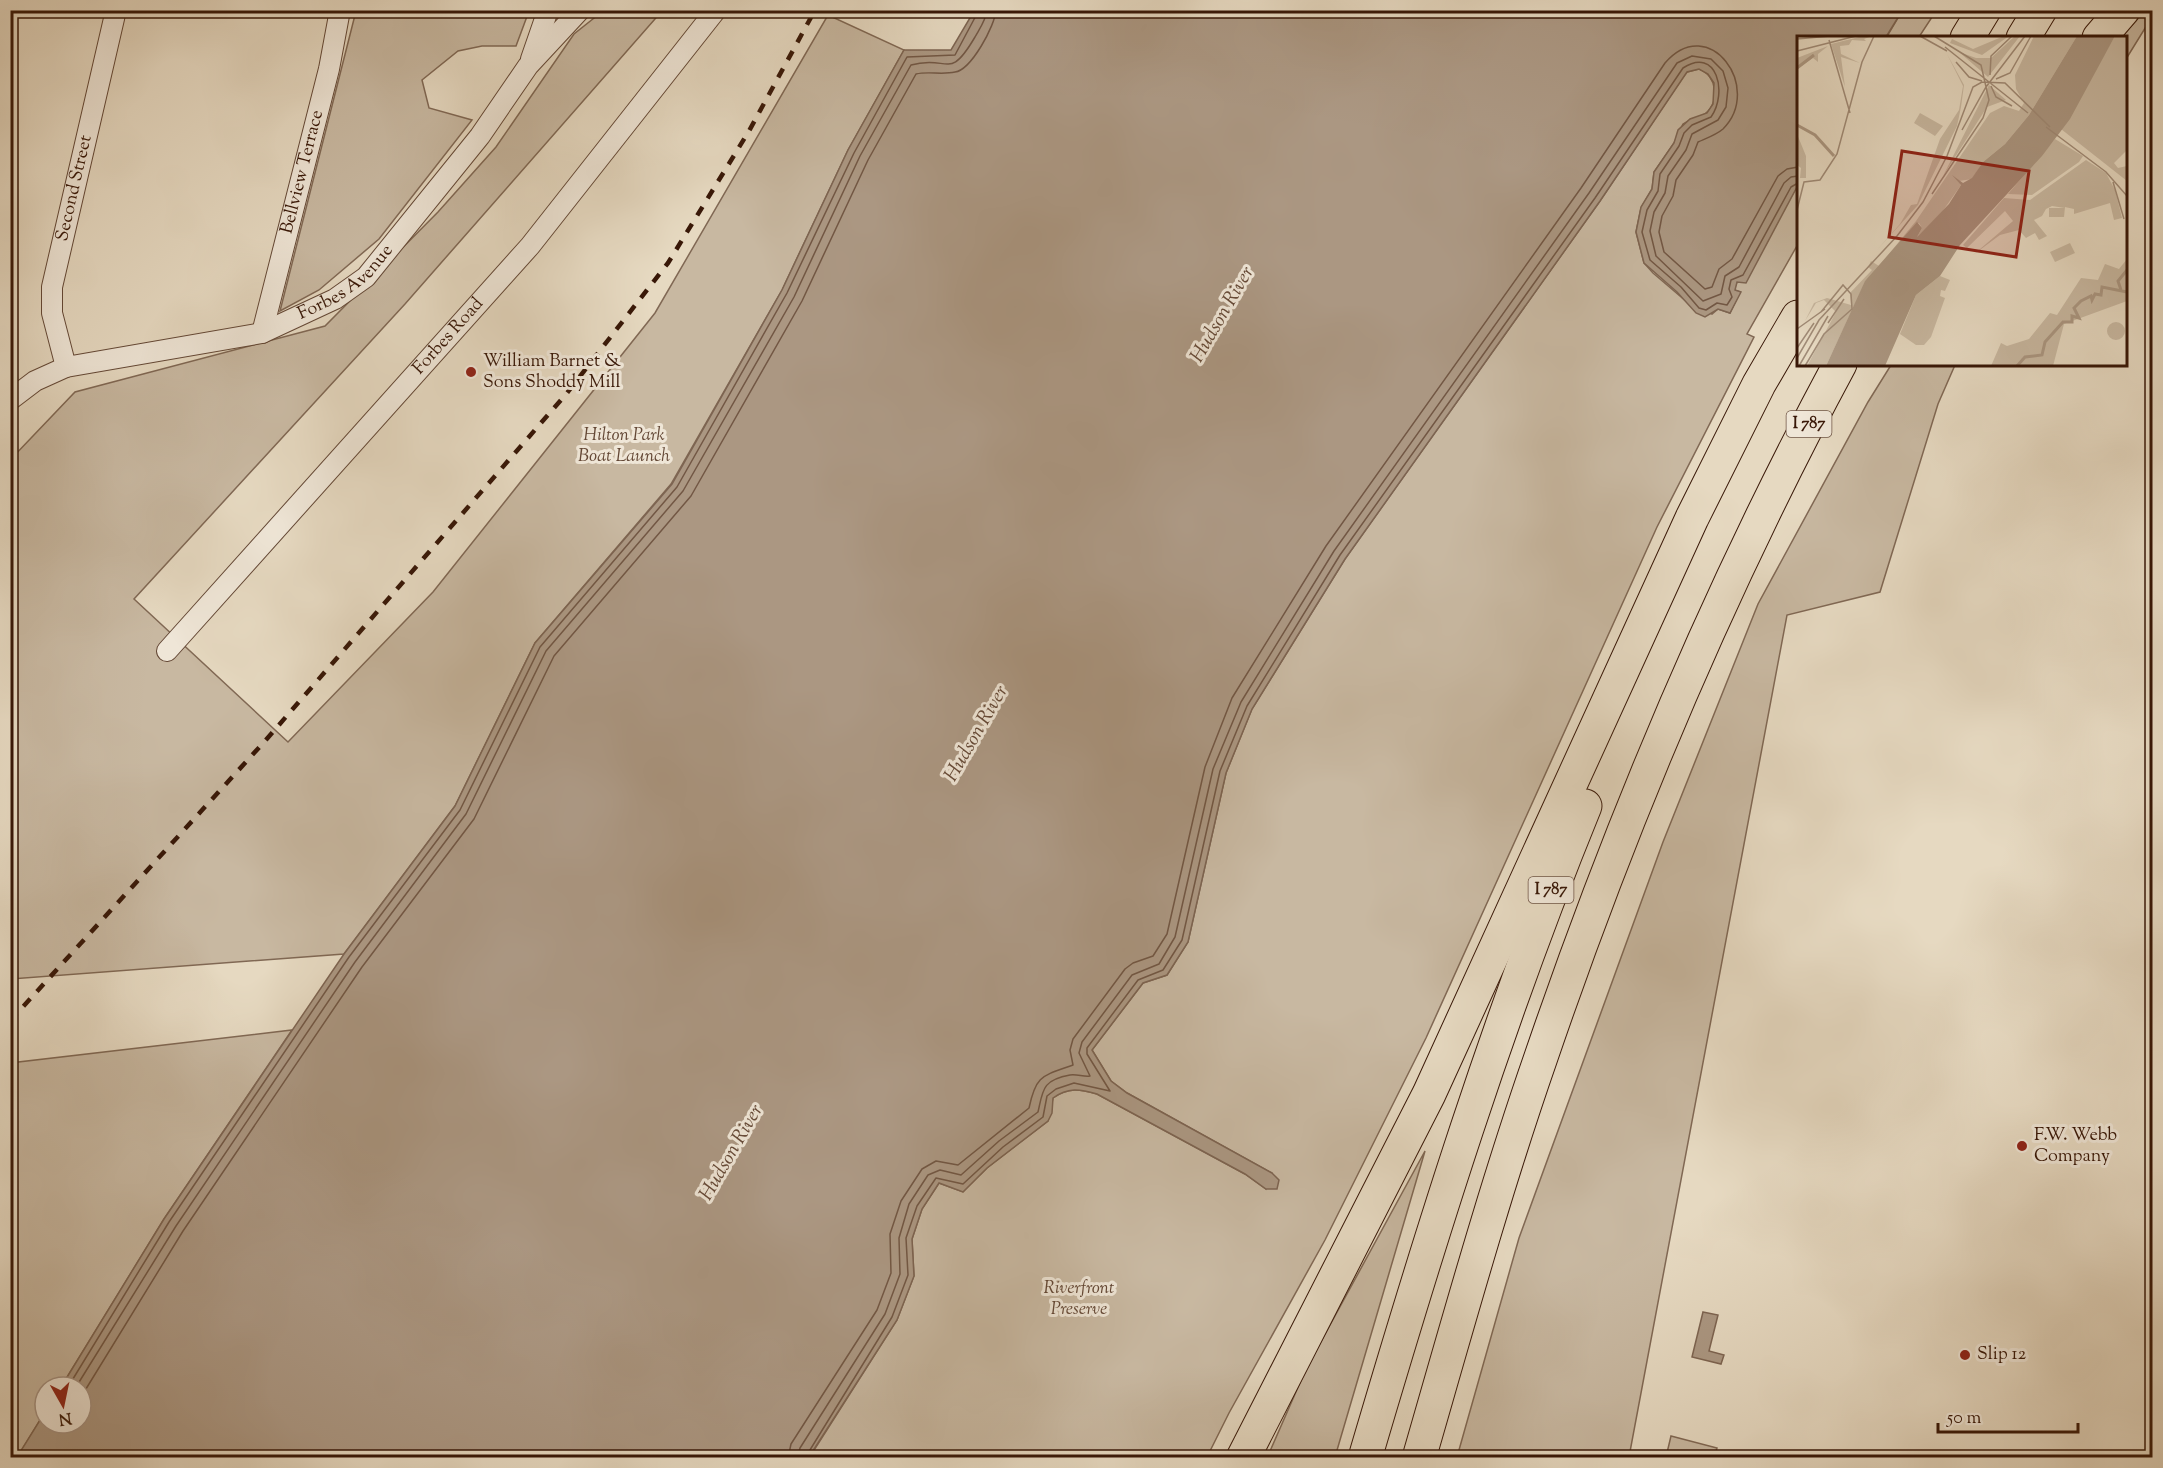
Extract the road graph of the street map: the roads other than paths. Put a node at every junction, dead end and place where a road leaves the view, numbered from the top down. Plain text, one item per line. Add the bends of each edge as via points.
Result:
1 (116, 10) edge
2 (340, 10) edge
3 (548, 10) edge
4 (580, 10) edge
5 (716, 10) edge
6 (1984, 10) edge
7 (2040, 10) edge
8 (2123, 10) edge
9 (1968, 36) edge
10 (2024, 36) edge
11 (2101, 36) edge
12 (528, 66) junction
13 (1797, 318) edge
14 (262, 333) junction
15 (1797, 350) edge
16 (1839, 366) edge
17 (1863, 366) edge
18 (66, 367) junction
19 (10, 400) edge
20 (1780, 483) junction
21 (167, 651) dead end
22 (1244, 1458) edge
23 (1365, 1458) edge
24 (1419, 1458) edge

1 - 18 street, Second Street via 52,287 52,313
2 - 14 street, Bellview Terrace via 329,69
3 - 12 street
4 - 12 street, Forbes Avenue
5 - 21 street, Forbes Road via 530,246
6 - 9 highway
7 - 10 highway
8 - 11 highway
12 - 14 street, Forbes Avenue via 480,136 366,277 335,299
13 - 22 highway via 1692,518 1437,1076
14 - 18 street, Forbes Avenue
15 - 23 highway, I 787 via 1653,647 1558,873 1464,1131
16 - 20 highway, I 787
17 - 20 highway
18 - 19 street, Forbes Avenue via 36,381
20 - 24 highway, I 787 via 1691,674 1584,938 1506,1161

